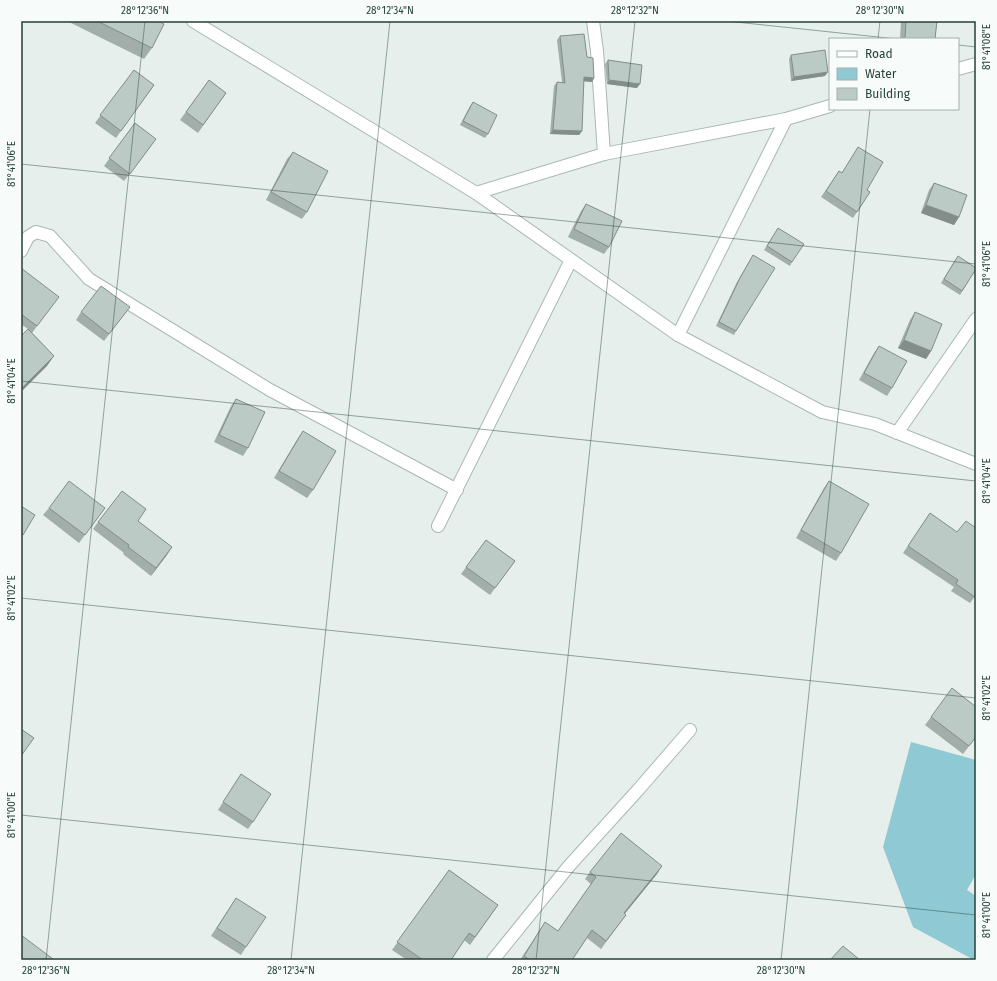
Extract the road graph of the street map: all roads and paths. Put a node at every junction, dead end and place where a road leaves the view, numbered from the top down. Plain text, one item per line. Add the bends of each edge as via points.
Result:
1 (193, 21) edge
2 (593, 21) edge
3 (976, 64) edge
4 (959, 69) edge
5 (829, 106) edge
6 (786, 118) junction
7 (604, 154) junction
8 (476, 192) junction
9 (21, 251) edge
10 (571, 260) junction
11 (976, 319) edge
12 (678, 334) junction
13 (897, 433) junction
14 (976, 464) edge
15 (457, 490) junction
16 (438, 526) dead end
17 (690, 730) dead end
18 (493, 960) edge

1 - 8 street
2 - 7 street
3 - 4 street
5 - 6 street
6 - 7 street
6 - 12 street
7 - 8 street
8 - 10 street
9 - 15 street via 28,237 36,232 50,236 89,279 270,390
10 - 12 street
10 - 15 street
11 - 13 street
12 - 13 street via 822,412 875,424
13 - 14 street
15 - 16 street
17 - 18 street via 569,866

